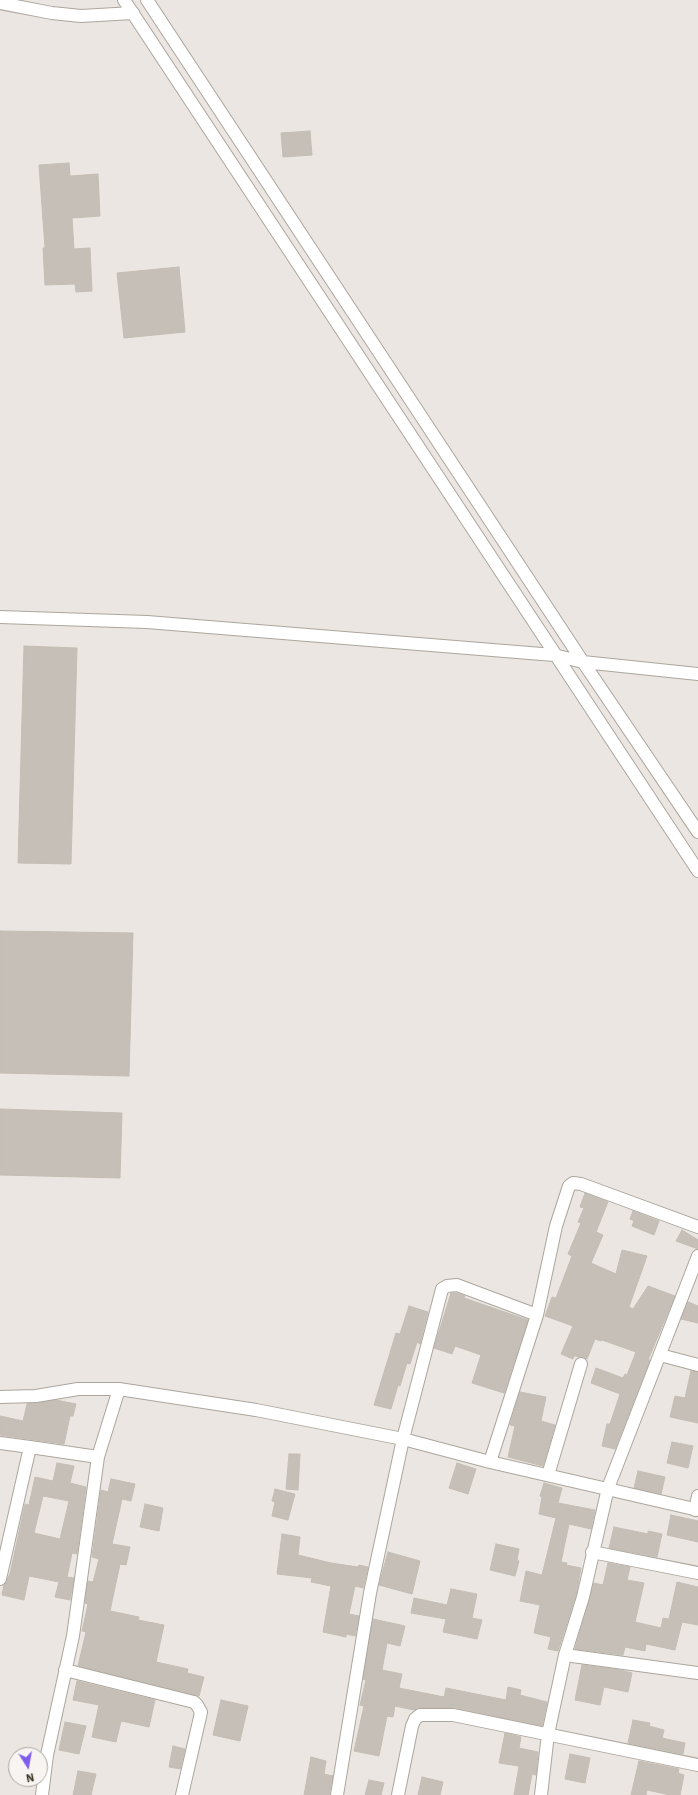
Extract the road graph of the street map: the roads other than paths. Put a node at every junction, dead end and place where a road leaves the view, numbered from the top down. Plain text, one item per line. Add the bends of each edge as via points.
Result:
1 (124, 0) edge
2 (147, 0) edge
3 (0, 4) edge
4 (132, 13) junction
5 (0, 617) edge
6 (554, 655) junction
7 (584, 662) junction
8 (698, 674) edge
9 (698, 832) edge
10 (698, 871) edge
11 (698, 1227) edge
12 (698, 1256) edge
13 (537, 1316) junction
14 (660, 1355) junction
15 (581, 1364) dead end
16 (698, 1365) edge
17 (119, 1389) junction
18 (0, 1397) edge
19 (402, 1439) junction
20 (0, 1443) edge
21 (30, 1447) junction
22 (98, 1457) junction
23 (490, 1462) junction
24 (548, 1475) junction
25 (608, 1488) junction
26 (698, 1496) edge
27 (696, 1510) edge
28 (592, 1552) junction
29 (698, 1573) edge
30 (0, 1579) edge
31 (565, 1655) junction
32 (65, 1670) junction
33 (698, 1673) edge
34 (548, 1734) junction
35 (698, 1765) edge
36 (42, 1795) edge
37 (182, 1795) edge
38 (337, 1795) edge
39 (398, 1795) edge
40 (541, 1795) edge

1 - 4 street
2 - 7 street
3 - 4 street via 81,16
4 - 6 street
5 - 6 street via 147,622
6 - 7 street
6 - 10 street
7 - 8 street
7 - 9 street
11 - 13 street via 582,1184 573,1183 567,1189 556,1226
12 - 14 street
13 - 19 street via 457,1285 442,1289
13 - 23 street
14 - 16 street
14 - 25 street
15 - 24 street
17 - 18 street via 78,1389 36,1396
17 - 19 street via 256,1410
17 - 22 street
19 - 23 street
19 - 38 street via 370,1593
20 - 21 street
21 - 22 street
21 - 30 street
22 - 32 street via 73,1636
23 - 24 street
24 - 25 street
25 - 27 street
25 - 28 street
26 - 27 street
28 - 29 street
28 - 31 street via 583,1597
31 - 33 street
31 - 34 street
32 - 36 street via 47,1756
32 - 37 street via 197,1704 201,1712
34 - 35 street
34 - 39 street via 454,1715 420,1715 412,1726
34 - 40 street

